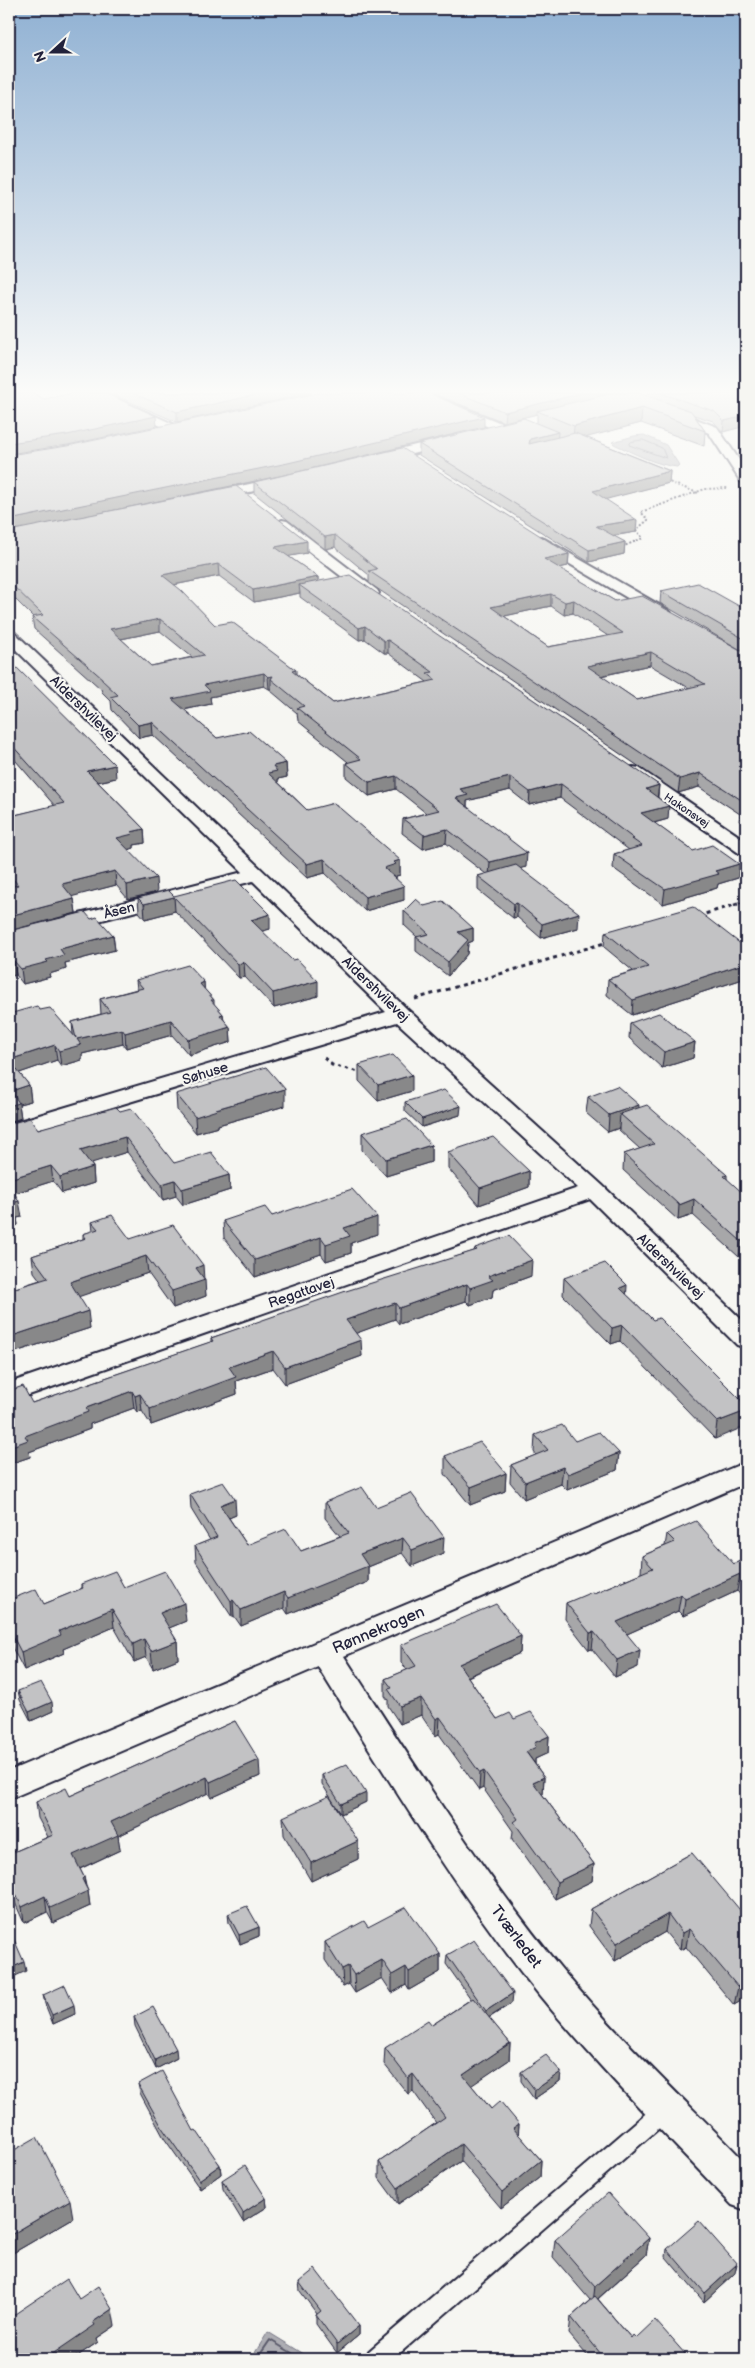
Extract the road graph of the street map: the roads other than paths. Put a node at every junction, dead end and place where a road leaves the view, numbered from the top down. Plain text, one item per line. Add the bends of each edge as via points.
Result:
1 (255, 504) edge
2 (532, 536) edge
3 (382, 600) edge
4 (672, 618) edge
5 (9, 635) edge
6 (17, 652) edge
7 (623, 766) edge
8 (746, 849) edge
9 (258, 874) junction
10 (9, 938) edge
11 (397, 1010) junction
12 (9, 1131) edge
13 (594, 1190) junction
14 (746, 1339) edge
15 (9, 1394) edge
16 (746, 1472) edge
17 (325, 1652) junction
18 (9, 1785) edge
19 (667, 2108) junction
20 (746, 2191) edge
21 (377, 2359) edge

1 - 3 street
2 - 4 street
5 - 6 street, Aldershvilevej
6 - 9 street, Aldershvilevej
7 - 8 street, Hakonsvej
9 - 10 street, Åsen
9 - 11 street, Aldershvilevej
11 - 12 street, Søhuse
11 - 13 street, Aldershvilevej
13 - 14 street, Aldershvilevej
13 - 15 street, Regattavej
16 - 17 street, Rønnekrogen
17 - 18 street, Rønnekrogen
17 - 19 street, Tværledet via 436,1827 528,1954 602,2040
19 - 20 street, Tværledet
19 - 21 lane

